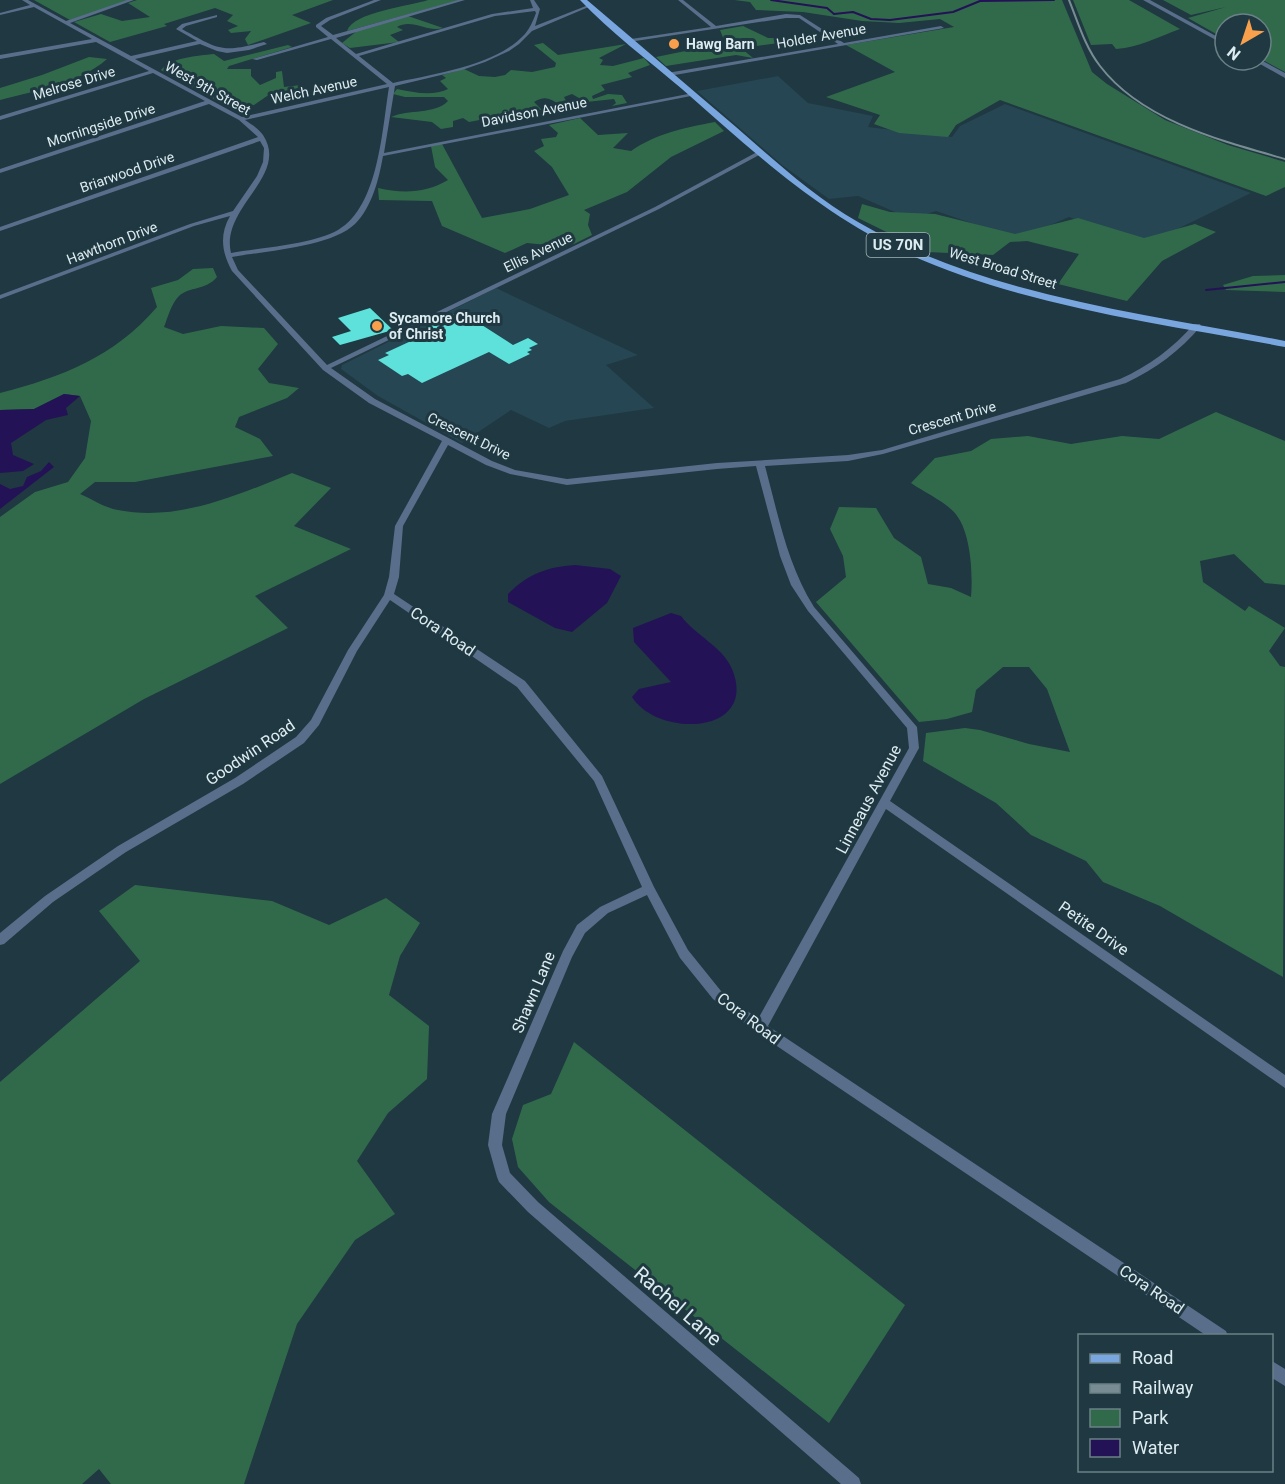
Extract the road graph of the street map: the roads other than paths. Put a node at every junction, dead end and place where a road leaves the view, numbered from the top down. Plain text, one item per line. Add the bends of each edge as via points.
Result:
1 (24, 0) edge
2 (132, 0) edge
3 (379, 0) edge
4 (463, 0) edge
5 (532, 0) edge
6 (680, 0) edge
7 (1146, 0) edge
8 (586, 2) edge
9 (34, 6) junction
10 (538, 9) junction
11 (0, 14) edge
12 (215, 15) dead end
13 (65, 23) junction
14 (716, 28) junction
15 (941, 28) dead end
16 (530, 30) junction
17 (1213, 36) edge
18 (330, 37) junction
19 (96, 40) junction
20 (631, 41) junction
21 (201, 42) junction
22 (264, 44) dead end
23 (842, 44) junction
24 (354, 56) junction
25 (0, 57) edge
26 (130, 58) junction
27 (255, 59) dead end
28 (154, 71) junction
29 (669, 74) junction
30 (392, 85) junction
31 (691, 93) junction
32 (210, 102) junction
33 (0, 118) edge
34 (241, 119) junction
35 (262, 138) junction
36 (759, 153) junction
37 (381, 155) junction
38 (0, 171) edge
39 (233, 213) junction
40 (0, 229) edge
41 (227, 256) junction
42 (0, 297) edge
43 (1197, 326) junction
44 (1285, 344) edge
45 (326, 368) junction
46 (446, 441) junction
47 (760, 464) junction
48 (389, 595) junction
49 (884, 802) junction
50 (649, 889) junction
51 (0, 940) edge
52 (760, 1028) junction
53 (1285, 1082) edge
54 (495, 1146) joint
55 (1219, 1334) edge
56 (853, 1484) edge

1 - 9 street, West 9th Street
2 - 13 street
3 - 18 street via 322,22 318,28
4 - 18 street
5 - 10 street
6 - 14 street
7 - 17 street
8 - 16 street
8 - 20 main road, West Broad Street / US 70N
9 - 11 street
9 - 13 street, West 9th Street
10 - 16 street
10 - 24 street via 494,15
12 - 21 street via 179,29
13 - 19 street, West 9th Street
14 - 20 street
14 - 23 street via 800,17
15 - 23 street, Holder Avenue
16 - 30 street via 517,43 490,58
18 - 24 street
18 - 27 street
19 - 25 street
19 - 26 street, West 9th Street
20 - 29 main road, West Broad Street / US 70N
21 - 22 street via 221,52
21 - 26 street
23 - 29 street, Holder Avenue
24 - 30 street
26 - 28 street, West 9th Street
28 - 32 street, West 9th Street
28 - 33 street, Melrose Drive
29 - 31 main road, West Broad Street / US 70N
30 - 34 street, Welch Avenue
30 - 37 street
31 - 36 main road, West Broad Street / US 70N
31 - 37 street, Davidson Avenue
32 - 34 street, West 9th Street
32 - 38 street, Morningside Drive
34 - 35 street, West 9th Street
35 - 39 street via 267,149 265,172
35 - 40 street, Briarwood Drive
36 - 43 main road, West Broad Street / US 70N via 846,219 946,266 1041,295
36 - 45 street, Ellis Avenue via 652,211
37 - 41 street via 373,187 352,225 324,237
39 - 41 street via 225,238
39 - 42 street, Hawthorn Drive
41 - 45 street, Crescent Drive via 235,271
43 - 44 main road, West Broad Street / US 70N
43 - 47 street, Crescent Drive via 1161,361 1142,373 1100,388 883,452
45 - 46 street, Crescent Drive via 372,401
46 - 47 street, Crescent Drive via 513,472 567,482
46 - 48 street, Goodwin Road via 399,526
47 - 49 street, Linneaus Avenue via 796,585 811,609 912,727 914,748
48 - 50 street, Cora Road via 521,684 598,779
48 - 51 street, Goodwin Road via 353,650 315,722 300,740 239,781 122,849 49,899
49 - 52 street, Linneaus Avenue
49 - 53 street, Petite Drive
50 - 52 street, Cora Road via 684,954 717,996
50 - 54 street, Shawn Lane via 604,910 581,929 499,1114
52 - 55 street, Cora Road
54 - 56 street, Rachel Lane via 504,1178 533,1208

